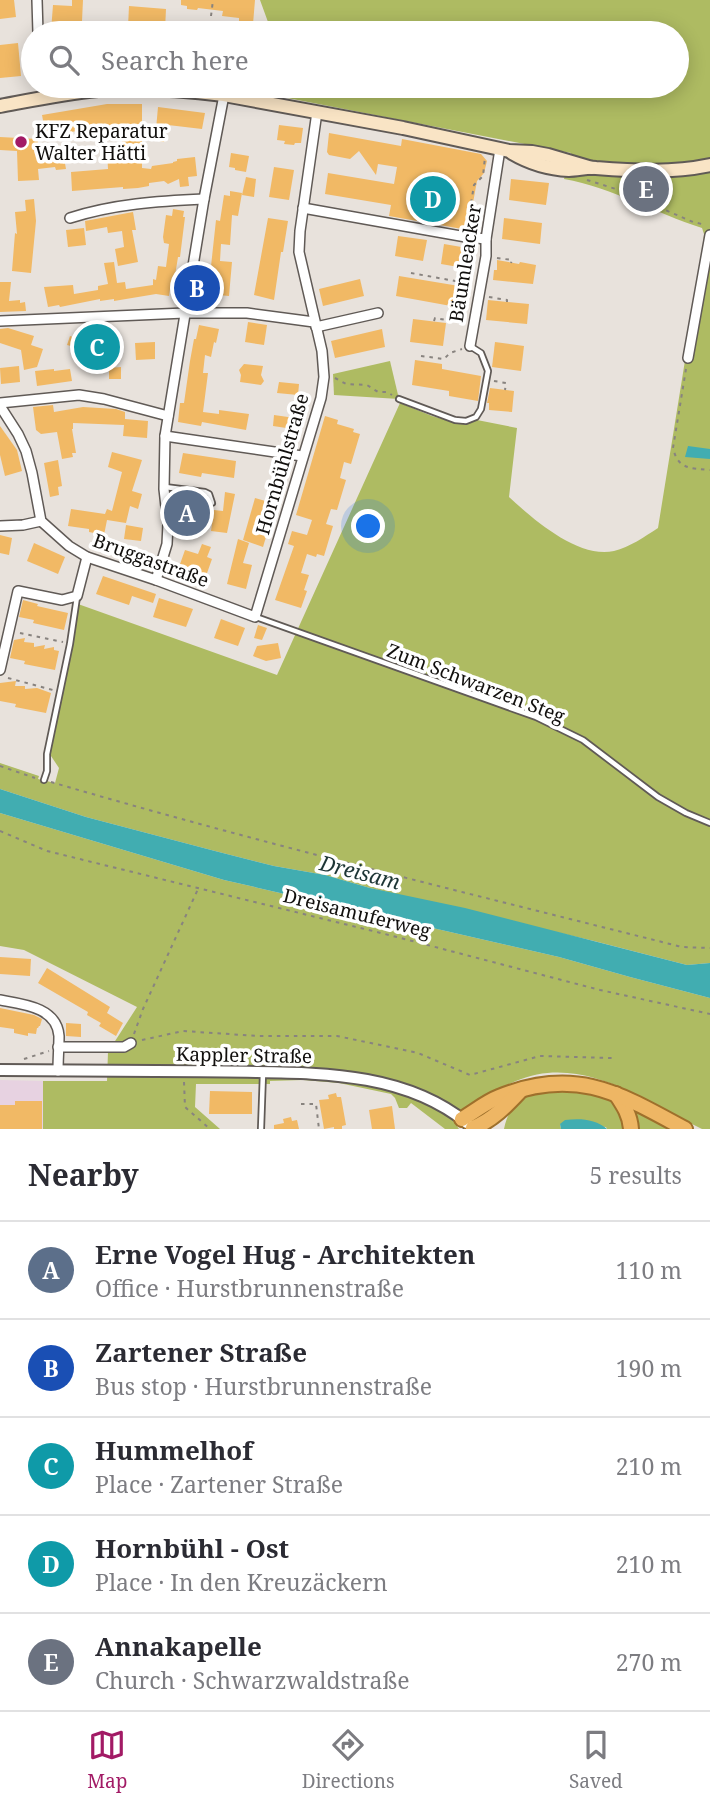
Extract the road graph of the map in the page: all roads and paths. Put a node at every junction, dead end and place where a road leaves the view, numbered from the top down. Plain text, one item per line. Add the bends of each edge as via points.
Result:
1 (37, 0) edge
2 (213, 0) edge
3 (211, 16) dead end
4 (38, 21) edge
5 (26, 98) edge
6 (223, 98) edge
7 (245, 98) edge
8 (0, 106) edge
9 (317, 112) junction
10 (486, 146) junction
11 (504, 150) junction
12 (710, 165) edge
13 (584, 180) dead end
14 (204, 200) junction
15 (303, 208) junction
16 (70, 218) dead end
17 (710, 226) edge
18 (710, 235) edge
19 (466, 236) junction
20 (486, 239) junction
21 (486, 256) junction
22 (511, 263) dead end
23 (411, 273) dead end
24 (479, 290) junction
25 (507, 302) dead end
26 (185, 313) junction
27 (378, 313) dead end
28 (0, 321) edge
29 (434, 321) dead end
30 (315, 325) junction
31 (472, 325) junction
32 (470, 346) junction
33 (421, 356) dead end
34 (688, 358) joint
35 (324, 377) junction
36 (486, 379) junction
37 (505, 390) dead end
38 (399, 399) joint
39 (0, 405) edge
40 (168, 416) junction
41 (165, 436) junction
42 (302, 456) junction
43 (710, 470) edge
44 (164, 487) junction
45 (212, 503) dead end
46 (41, 521) junction
47 (0, 526) edge
48 (87, 557) junction
49 (156, 580) junction
50 (77, 596) junction
51 (255, 617) junction
52 (9, 630) junction
53 (70, 644) junction
54 (0, 670) edge
55 (0, 676) edge
56 (60, 692) junction
57 (0, 766) edge
58 (44, 780) junction
59 (710, 823) edge
60 (0, 831) edge
61 (199, 888) junction
62 (710, 948) edge
63 (0, 1000) edge
64 (710, 1014) edge
65 (131, 1043) junction
66 (58, 1047) junction
67 (612, 1058) dead end
68 (20, 1060) dead end
69 (0, 1070) edge
70 (58, 1071) junction
71 (263, 1072) junction
72 (184, 1078) dead end
73 (521, 1090) junction
74 (616, 1094) junction
75 (301, 1104) dead end
76 (501, 1112) junction
77 (470, 1125) edge
78 (210, 1129) edge
79 (261, 1129) edge
80 (319, 1129) edge
81 (500, 1129) edge
82 (631, 1129) edge
83 (685, 1129) edge

1 - 4 street
2 - 3 path
5 - 8 main road
6 - 14 street
7 - 9 main road
9 - 10 main road
9 - 15 street, Hornbühlstraße
10 - 11 main road
10 - 19 path via 483,176 474,185
11 - 12 main road via 570,170 674,171
11 - 20 street, Bäumleacker
13 - 17 path
14 - 16 street via 158,201
14 - 26 street
15 - 19 street
15 - 30 street, Hornbühlstraße via 299,252
18 - 34 street
19 - 20 street
20 - 21 street, Bäumleacker
21 - 22 path
21 - 24 street, Bäumleacker
23 - 24 path
24 - 25 path
24 - 31 street, Bäumleacker
26 - 28 street
26 - 30 street via 247,313
26 - 40 street
27 - 30 street
29 - 31 path
30 - 35 street, Hornbühlstraße
31 - 32 street, Bäumleacker
32 - 33 path via 444,359
32 - 36 lane, Bäumleacker via 481,353
34 - 43 path via 673,448 683,466
35 - 38 path via 367,385
35 - 42 street, Hornbühlstraße
36 - 37 path via 506,383
36 - 38 lane via 481,409 466,421
39 - 40 street via 79,395
39 - 46 street via 26,452
40 - 41 street
41 - 42 street
41 - 44 street
42 - 51 street, Hornbühlstraße
44 - 45 lane via 205,492
44 - 49 street via 167,544
46 - 47 street
46 - 48 street, Bruggastraße
48 - 49 street, Bruggastraße
48 - 50 street
49 - 51 street, Bruggastraße
50 - 52 street via 62,600 18,591
50 - 53 lane
51 - 59 lane, Zum Schwarzen Steg via 536,717 583,740 658,797
52 - 53 path
52 - 54 street
53 - 56 lane
55 - 56 path
56 - 58 lane
57 - 58 path
58 - 62 path via 682,947
60 - 61 path, Dreisamuferweg via 47,851
61 - 64 path, Dreisamuferweg
61 - 65 path
63 - 66 street via 46,1012 59,1033
65 - 66 street via 124,1047
65 - 67 path via 183,1031 337,1036 418,1053 470,1075 540,1056
66 - 68 path
66 - 70 street
69 - 70 street, Kappler Straße
70 - 71 street, Kappler Straße
71 - 77 street, Kappler Straße via 382,1082 433,1102
71 - 79 lane
72 - 78 path via 185,1107
73 - 74 highway via 563,1082
73 - 76 highway
73 - 77 highway via 497,1097
74 - 82 highway via 626,1108
74 - 83 highway
75 - 80 path via 316,1104
76 - 77 highway via 485,1124
76 - 81 highway

